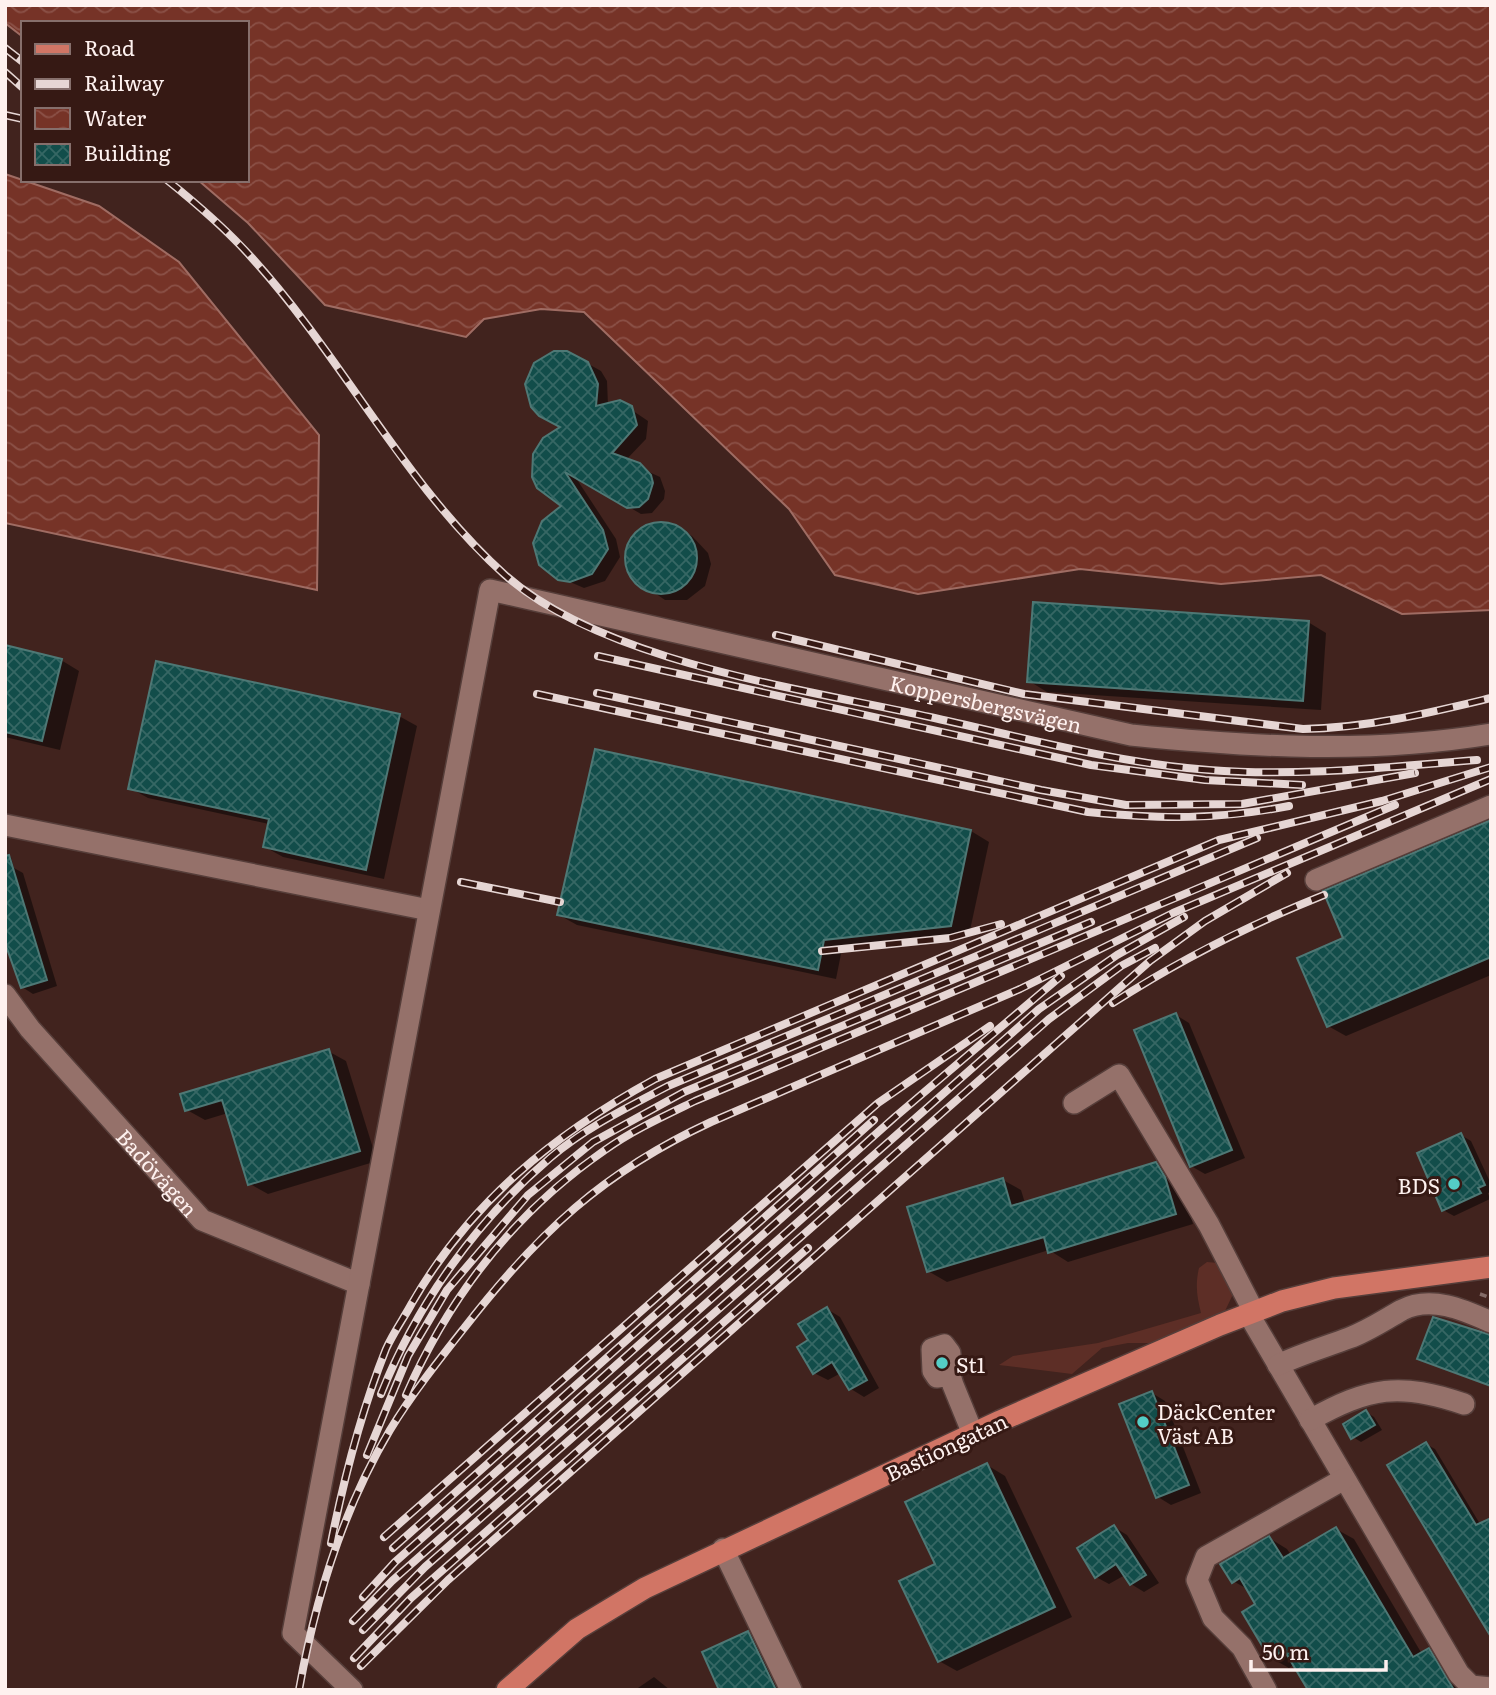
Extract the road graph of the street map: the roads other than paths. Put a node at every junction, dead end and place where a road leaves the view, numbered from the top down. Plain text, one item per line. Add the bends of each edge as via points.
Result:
1 (1491, 734) edge
2 (1491, 806) edge
3 (5, 825) edge
4 (1315, 880) dead end
5 (429, 910) junction
6 (5, 995) edge
7 (1074, 1103) dead end
8 (1491, 1267) edge
9 (1419, 1276) junction
10 (1491, 1278) edge
11 (359, 1284) junction
12 (1251, 1313) junction
13 (1491, 1322) edge
14 (1278, 1365) junction
15 (950, 1375) dead end
16 (1464, 1404) dead end
17 (1310, 1420) junction
18 (973, 1434) junction
19 (1344, 1479) junction
20 (723, 1549) junction
21 (1491, 1688) edge
22 (352, 1690) edge
23 (507, 1690) edge
24 (791, 1690) edge
25 (1266, 1690) edge

1 - 5 street, Koppersbergsvägen via 1324,748 1240,746 1131,735 490,590
2 - 4 street
3 - 5 street
5 - 11 street
6 - 11 street, Badövägen via 30,1029 202,1220
7 - 12 street via 1119,1075 1209,1225
8 - 9 main road, Bastiongatan
9 - 10 main road, Bastiongatan
9 - 12 main road, Bastiongatan via 1334,1288
11 - 22 street via 293,1633
12 - 14 street
12 - 18 main road, Bastiongatan
13 - 14 street via 1457,1307 1435,1304 1405,1309 1350,1338
14 - 17 street
15 - 18 street
16 - 17 street via 1426,1391 1394,1390 1361,1396
17 - 19 street
18 - 20 main road, Bastiongatan
19 - 21 street via 1459,1674 1471,1686
19 - 25 street via 1206,1557 1197,1580 1213,1618 1242,1647
20 - 23 main road, Bastiongatan via 577,1629
20 - 24 street

